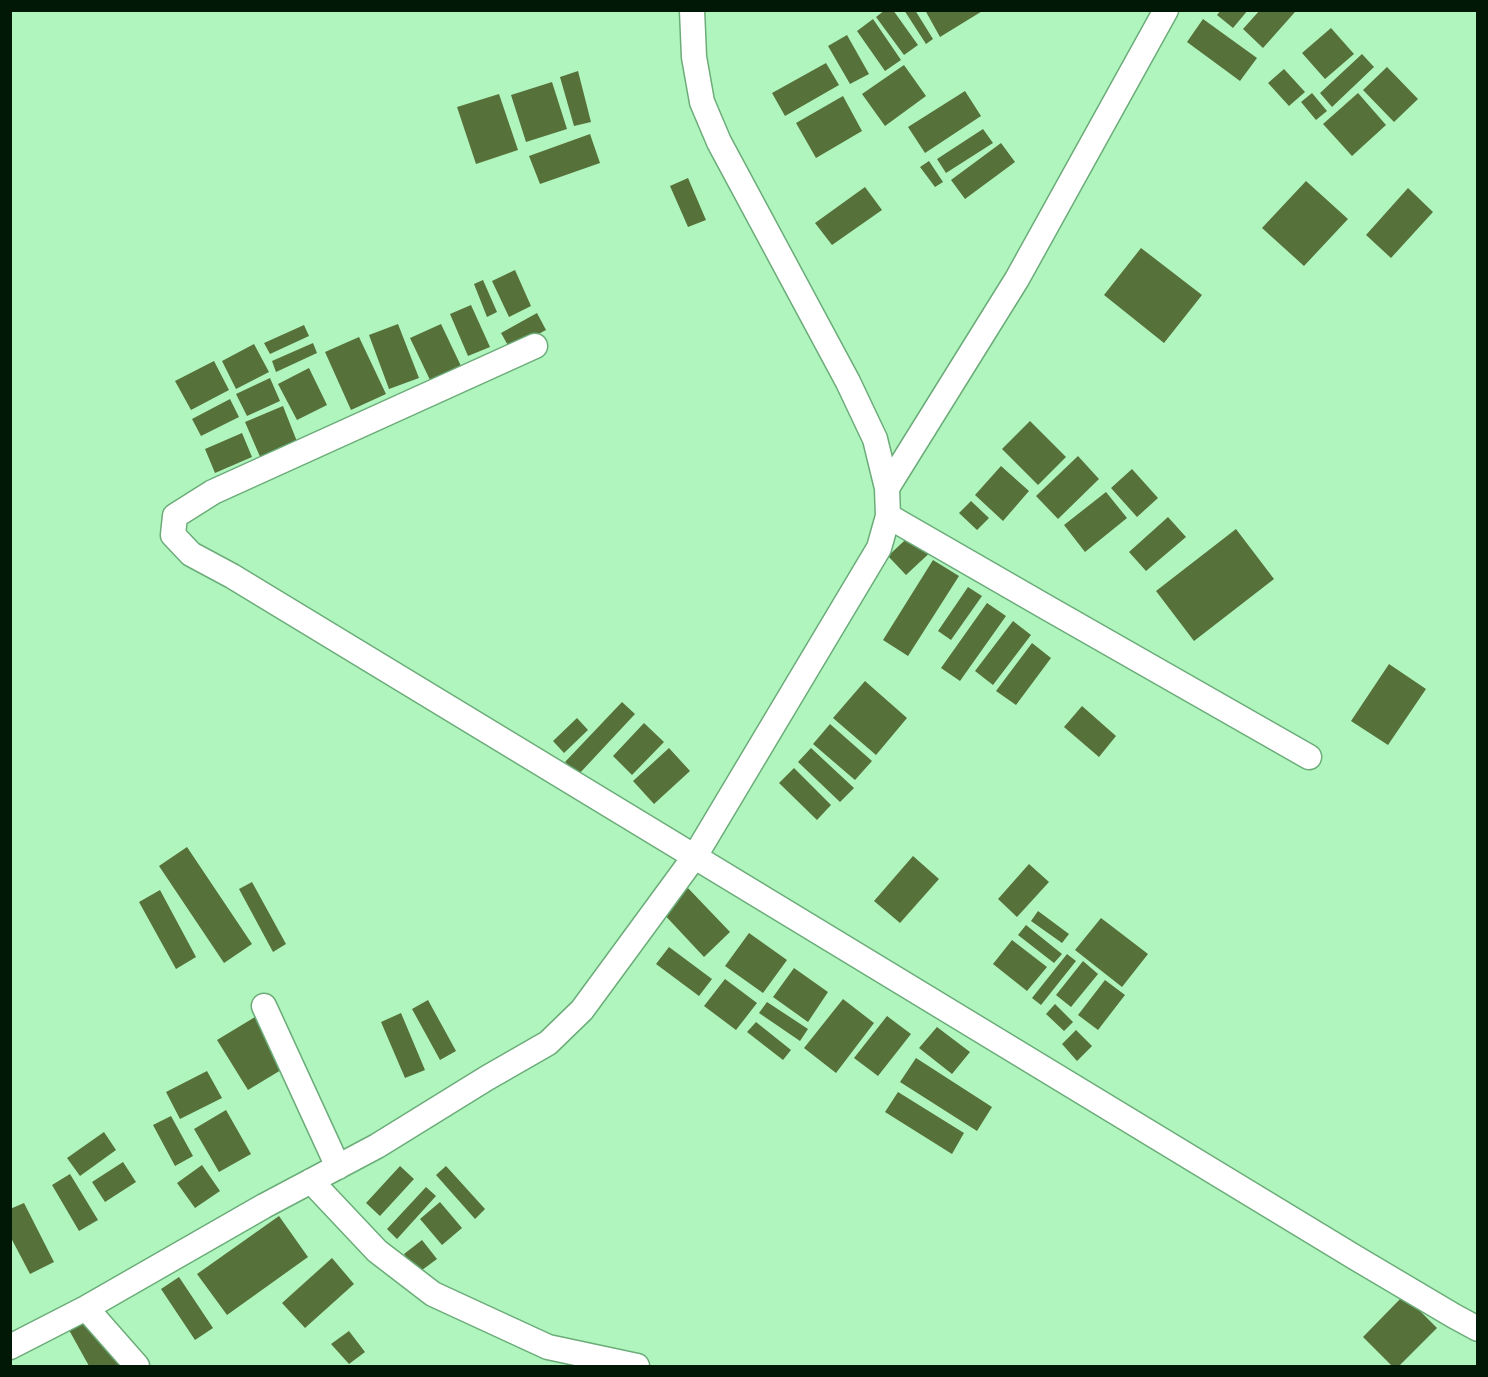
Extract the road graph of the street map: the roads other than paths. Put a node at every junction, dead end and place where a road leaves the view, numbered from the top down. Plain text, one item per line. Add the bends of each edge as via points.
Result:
1 (692, 10) edge
2 (1166, 10) edge
3 (535, 346) dead end
4 (887, 488) junction
5 (888, 516) junction
6 (1309, 757) dead end
7 (695, 856) junction
8 (264, 1006) dead end
9 (338, 1167) junction
10 (311, 1181) junction
11 (86, 1308) junction
12 (1478, 1329) edge
13 (10, 1347) edge
14 (136, 1366) edge
15 (637, 1366) edge

1 - 4 street via 694,57 702,102 719,142 848,382 875,439
2 - 4 street via 1017,279
3 - 7 street via 213,492 176,516 173,535 191,554
4 - 5 street
5 - 6 street
5 - 7 street via 879,548
7 - 9 street via 582,1010 548,1043
7 - 12 street
8 - 9 street
9 - 10 street
10 - 11 street
10 - 15 street via 377,1251 433,1294 548,1347
11 - 13 street
11 - 14 street

